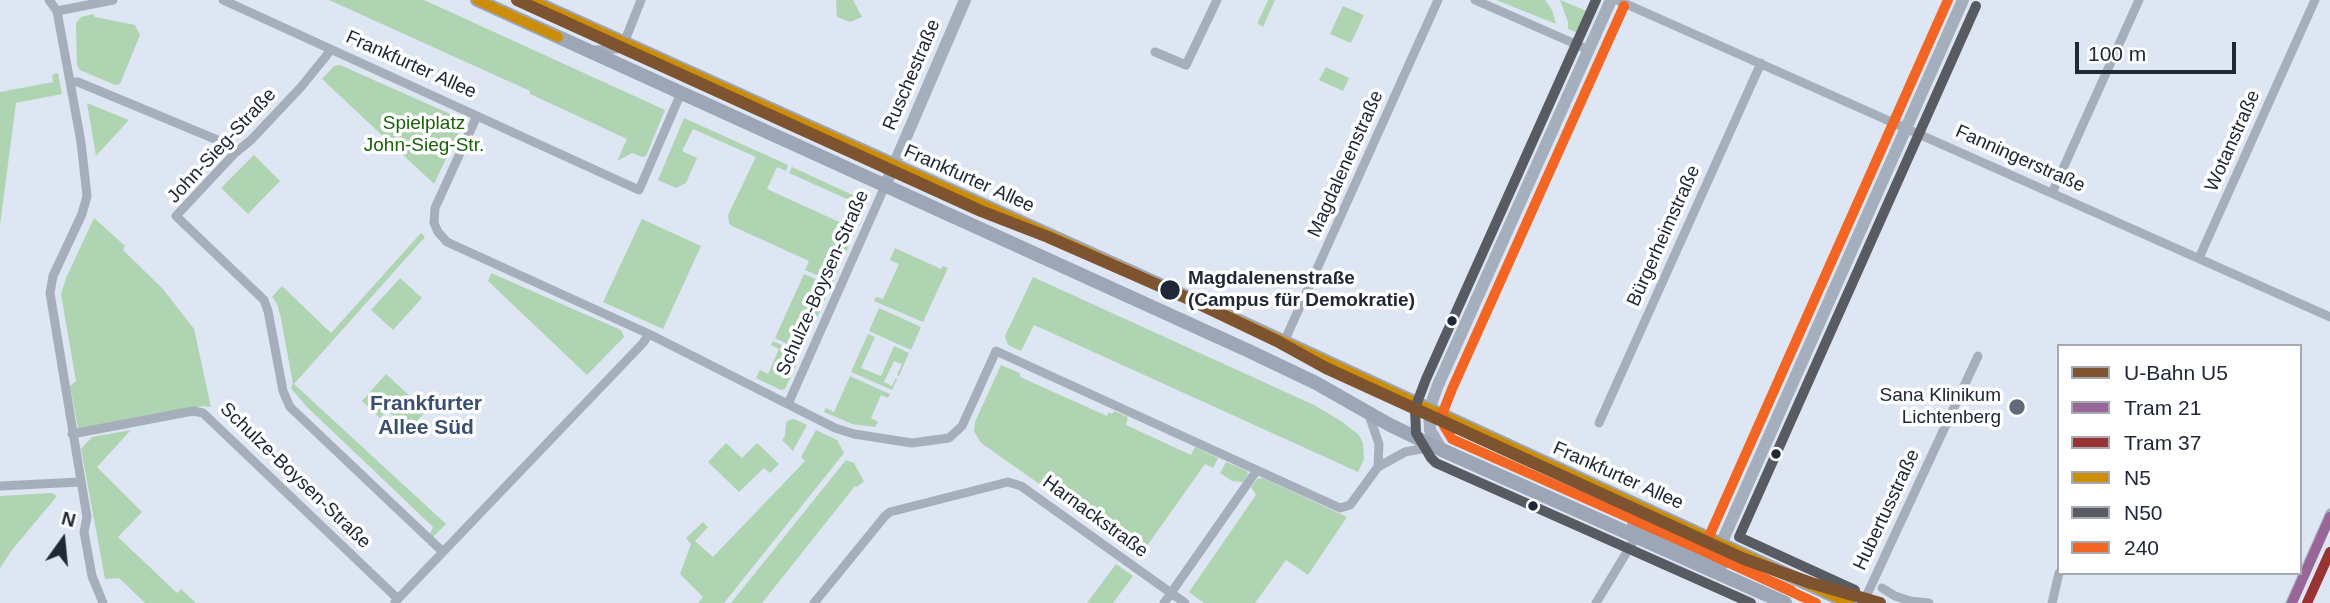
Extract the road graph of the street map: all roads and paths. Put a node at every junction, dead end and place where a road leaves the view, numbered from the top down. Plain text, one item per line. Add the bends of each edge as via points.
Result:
1 (49, 0) edge
2 (114, 0) edge
3 (223, 0) edge
4 (477, 0) edge
5 (530, 0) edge
6 (641, 0) edge
7 (965, 0) edge
8 (1217, 0) edge
9 (1438, 0) edge
10 (1475, 0) edge
11 (1611, 0) edge
12 (1617, 0) edge
13 (1963, 0) edge
14 (2139, 0) edge
15 (2315, 0) edge
16 (57, 11) junction
17 (624, 43) junction
18 (331, 50) junction
19 (1589, 50) junction
20 (589, 51) junction
21 (1155, 52) dead end
22 (1761, 63) junction
23 (71, 82) junction
24 (681, 93) junction
25 (477, 116) junction
26 (1907, 127) junction
27 (235, 153) junction
28 (893, 166) junction
29 (885, 186) junction
30 (2052, 193) junction
31 (2199, 258) junction
32 (2330, 317) edge
33 (649, 334) junction
34 (1284, 342) junction
35 (1978, 356) dead end
36 (788, 404) junction
37 (1429, 410) junction
38 (1369, 413) junction
39 (1599, 423) dead end
40 (72, 434) junction
41 (1438, 448) junction
42 (1378, 467) junction
43 (1257, 470) junction
44 (80, 482) junction
45 (0, 486) edge
46 (1632, 503) junction
47 (2330, 513) edge
48 (1636, 537) junction
49 (1721, 544) junction
50 (443, 552) junction
51 (1748, 557) junction
52 (2059, 575) edge
53 (1882, 588) dead end
54 (1171, 593) junction
55 (396, 601) edge
56 (103, 603) edge
57 (814, 603) edge
58 (1164, 603) edge
59 (1185, 603) edge
60 (1596, 603) edge
61 (1785, 603) edge
62 (1849, 603) edge
63 (1863, 603) edge
64 (1930, 603) edge
65 (2052, 603) edge
66 (2290, 603) edge

1 - 16 street
2 - 16 street
3 - 18 street, Frankfurter Allee
4 - 20 main road, Frankfurter Allee
5 - 17 main road, Frankfurter Allee
6 - 17 street
7 - 28 street, Ruschestraße
8 - 21 street via 1186,65
9 - 34 street, Magdalenenstraße
10 - 19 street
11 - 19 street
12 - 22 street, Fanningerstraße
13 - 26 street
14 - 30 street
15 - 31 street, Wotanstraße
16 - 23 street
17 - 20 street via 617,49
17 - 28 main road, Frankfurter Allee
18 - 25 street, Frankfurter Allee
18 - 27 street, John-Sieg-Straße
19 - 37 street
20 - 24 main road, Frankfurter Allee
22 - 26 street, Fanningerstraße
22 - 39 street, Bürgerheimstraße
23 - 27 street via 227,144
23 - 40 street via 87,196 50,283 50,293
24 - 25 street, Frankfurter Allee via 639,190
24 - 29 main road, Frankfurter Allee
25 - 33 street, Schulze-Boysen-Straße via 435,208 438,232 447,242
26 - 30 street, Fanningerstraße
26 - 49 street
27 - 50 street, John-Sieg-Straße via 176,216 264,300 290,407
28 - 29 street, Ruschestraße
28 - 34 main road, Frankfurter Allee
29 - 36 street, Schulze-Boysen-Straße
29 - 38 main road, Frankfurter Allee via 1261,356
30 - 31 street, Fanningerstraße
31 - 32 street, Fanningerstraße
33 - 36 street, Schulze-Boysen-Straße
33 - 50 street, Schulze-Boysen-Straße
34 - 37 main road, Frankfurter Allee
35 - 63 street, Hubertusstraße
36 - 43 street via 855,434 912,443 941,440 962,426 996,351
37 - 41 street
37 - 46 main road, Frankfurter Allee
38 - 41 main road, Frankfurter Allee
38 - 42 street via 1379,444
40 - 44 street
40 - 55 street, Schulze-Boysen-Straße via 193,411 203,413
41 - 42 street via 1405,452
41 - 48 main road, Frankfurter Allee
42 - 43 street via 1346,508
43 - 54 street
44 - 45 street
44 - 56 street via 92,576
46 - 48 main road
46 - 49 main road, Frankfurter Allee
47 - 66 street
48 - 49 main road via 1662,528 1707,548
48 - 51 main road via 1671,541 1723,562
48 - 60 street
48 - 61 main road, Frankfurter Allee
49 - 51 main road, Frankfurter Allee
50 - 55 street, Schulze-Boysen-Straße
51 - 62 main road, Frankfurter Allee
52 - 65 street
53 - 64 street via 1910,601
54 - 57 street, Harnackstraße via 1021,486 1008,482 890,512
54 - 58 street
54 - 59 street, Harnackstraße

